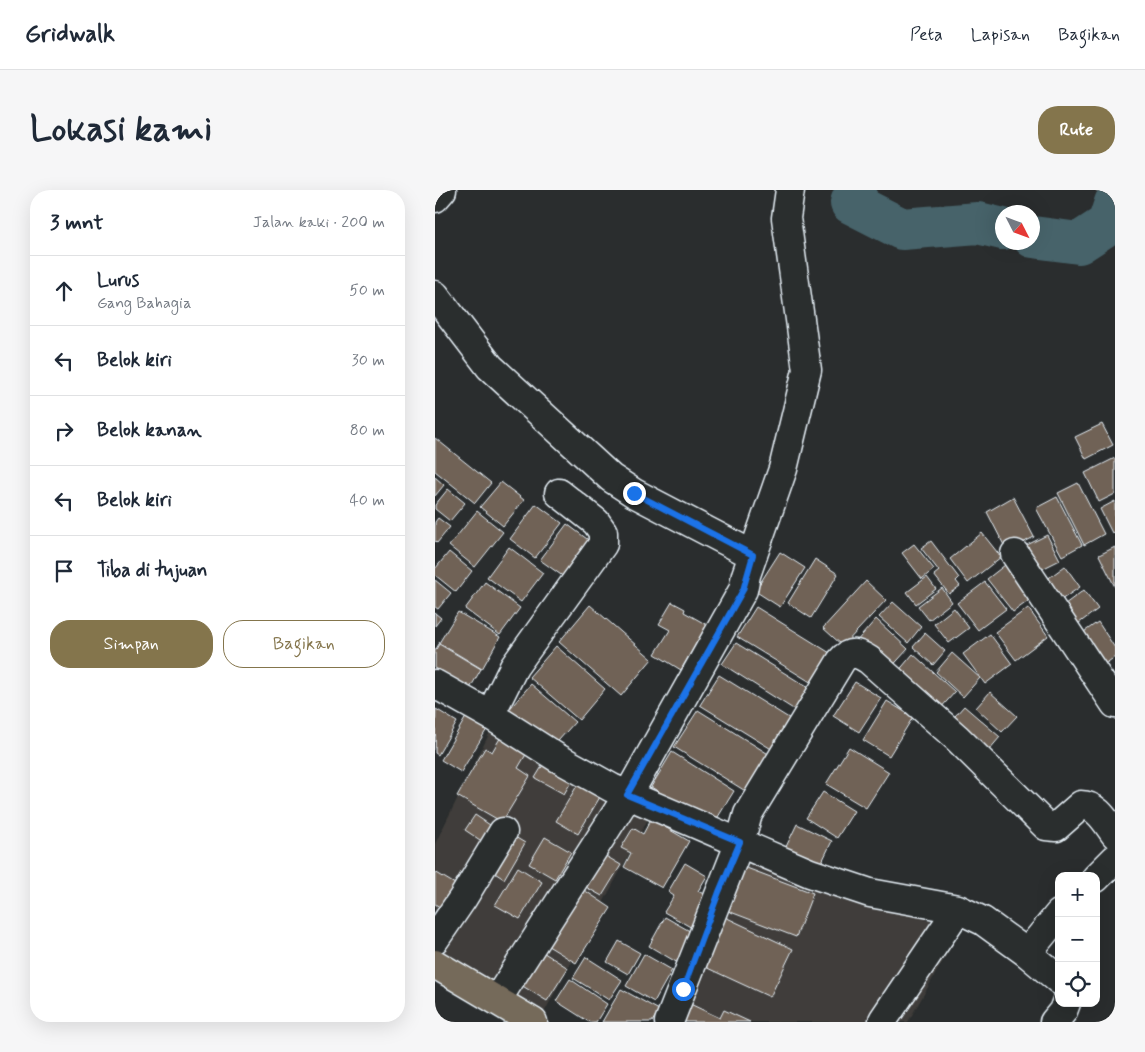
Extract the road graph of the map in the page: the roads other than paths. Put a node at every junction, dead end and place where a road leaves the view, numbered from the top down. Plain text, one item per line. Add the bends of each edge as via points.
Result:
1 (442, 190) edge
2 (790, 190) edge
3 (435, 198) edge
4 (435, 295) edge
5 (559, 493) dead end
6 (1015, 554) dead end
7 (753, 555) junction
8 (435, 684) edge
9 (1115, 704) edge
10 (491, 714) junction
11 (627, 795) junction
12 (503, 832) dead end
13 (1115, 834) edge
14 (740, 842) junction
15 (1115, 859) edge
16 (1100, 874) edge
17 (958, 909) junction
18 (1057, 917) edge
19 (435, 939) edge
20 (1027, 953) junction
21 (436, 966) edge
22 (1055, 977) edge
23 (497, 1000) junction
24 (1064, 1007) edge
25 (883, 1020) dead end
26 (533, 1022) edge
27 (669, 1022) edge
28 (1054, 1022) edge

1 - 3 street
2 - 7 street via 786,218 807,370 783,469
4 - 7 street via 490,367 611,478
5 - 10 street via 596,522 603,532 603,544 513,668
6 - 9 street
7 - 11 street via 743,590
8 - 10 street
10 - 11 street via 556,757
11 - 14 street
11 - 23 street
12 - 19 street
13 - 14 street via 1094,808 1087,805 1081,805 1056,827 1046,826 957,738 869,660 852,653 841,661 748,814
14 - 17 street via 810,873 870,893
14 - 27 street
15 - 16 street
17 - 20 street via 983,921
17 - 25 street
18 - 20 street
20 - 22 street
21 - 23 main road
23 - 26 main road
24 - 28 street

